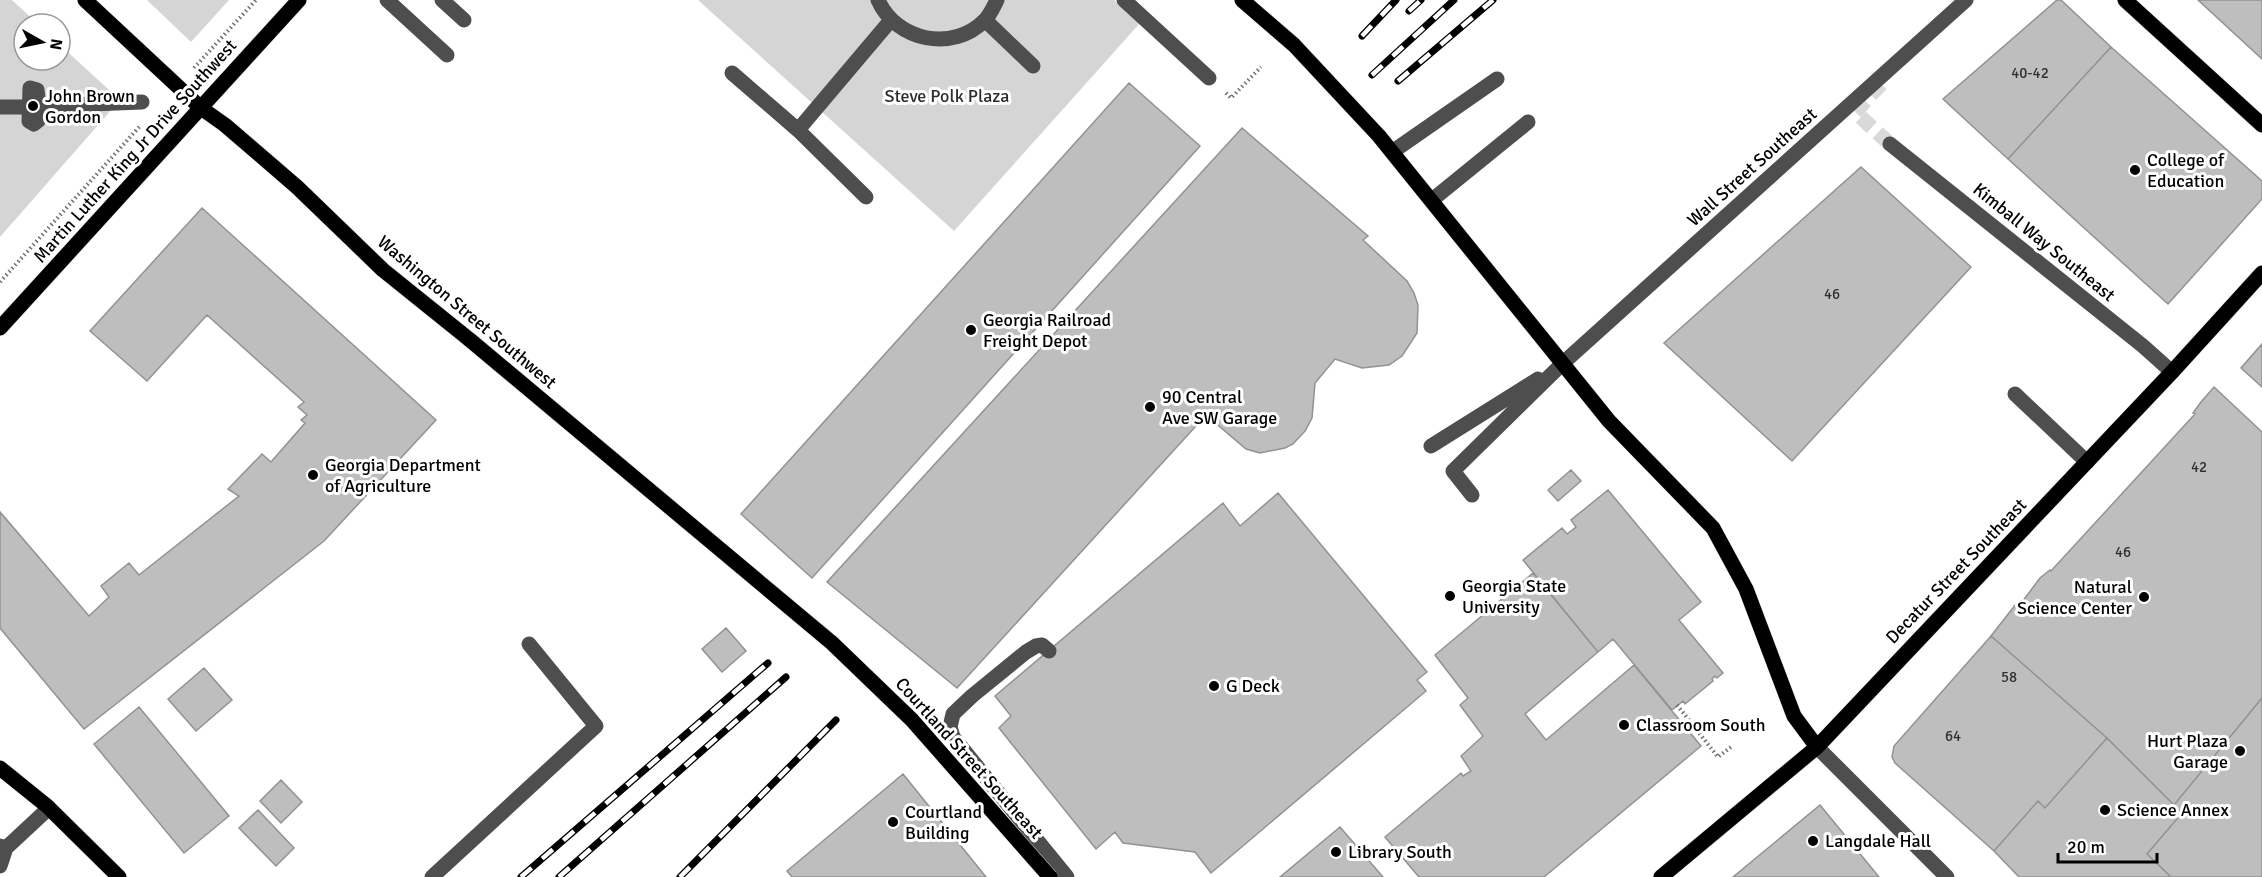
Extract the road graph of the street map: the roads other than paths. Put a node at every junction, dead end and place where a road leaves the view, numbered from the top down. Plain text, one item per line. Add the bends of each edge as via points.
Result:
1 (85, 0) edge
2 (299, 0) edge
3 (387, 0) edge
4 (442, 0) edge
5 (878, 0) edge
6 (998, 0) edge
7 (1124, 0) edge
8 (1242, 0) edge
9 (1966, 0) edge
10 (2125, 0) edge
11 (464, 20) dead end
12 (891, 20) junction
13 (985, 20) junction
14 (447, 55) dead end
15 (1033, 66) dead end
16 (732, 73) dead end
17 (1209, 78) road end
18 (1497, 78) dead end
19 (141, 102) dead end
20 (0, 107) edge
21 (201, 108) junction
22 (1528, 122) dead end
23 (2262, 125) edge
24 (798, 130) junction
25 (1890, 144) tunnel mouth
26 (1392, 152) junction
27 (866, 197) dead end
28 (1432, 200) junction
29 (2262, 273) edge
30 (0, 328) edge
31 (1563, 363) junction
32 (2172, 372) junction
33 (2015, 394) dead end
34 (1431, 446) dead end
35 (2087, 462) junction
36 (1472, 495) dead end
37 (832, 643) joint
38 (529, 644) dead end
39 (1049, 651) dead end
40 (1817, 747) junction
41 (0, 768) edge
42 (49, 808) junction
43 (3, 847) edge
44 (0, 866) edge
45 (119, 877) edge
46 (432, 877) edge
47 (1050, 877) edge
48 (1067, 877) edge
49 (1661, 877) edge
50 (1947, 877) edge

1 - 21 main road, Washington Street Southwest
2 - 21 main road, Martin Luther King Jr Drive Southwest
3 - 14 street
4 - 11 street
5 - 12 street
6 - 13 street
7 - 17 street
8 - 26 main road, bridge via 1294,45
9 - 31 street, Wall Street Southeast
10 - 23 main road
12 - 13 street via 907,32 927,39 948,39
12 - 24 street
13 - 15 street
16 - 24 street
18 - 26 street
19 - 20 street
21 - 30 main road, Martin Luther King Jr Drive Southwest
21 - 37 main road, Washington Street Southwest, bridge via 297,187 383,270
22 - 28 street
24 - 27 street
25 - 32 street, Kimball Way Southeast
26 - 28 main road
28 - 31 main road
29 - 32 main road, Decatur Street Southeast
31 - 34 street
31 - 36 street via 1453,471
31 - 40 main road via 1609,421 1713,528 1746,589 1794,716
32 - 35 main road, Decatur Street Southeast
33 - 35 street
35 - 40 main road, Decatur Street Southeast
37 - 47 main road, Courtland Street Southeast, bridge via 912,720
38 - 46 street via 596,726
39 - 48 street via 1042,645 1026,652 953,714 950,727 953,737
40 - 49 main road, Decatur Street Southeast
40 - 50 street
41 - 42 main road
42 - 43 street
42 - 45 main road
43 - 44 street

